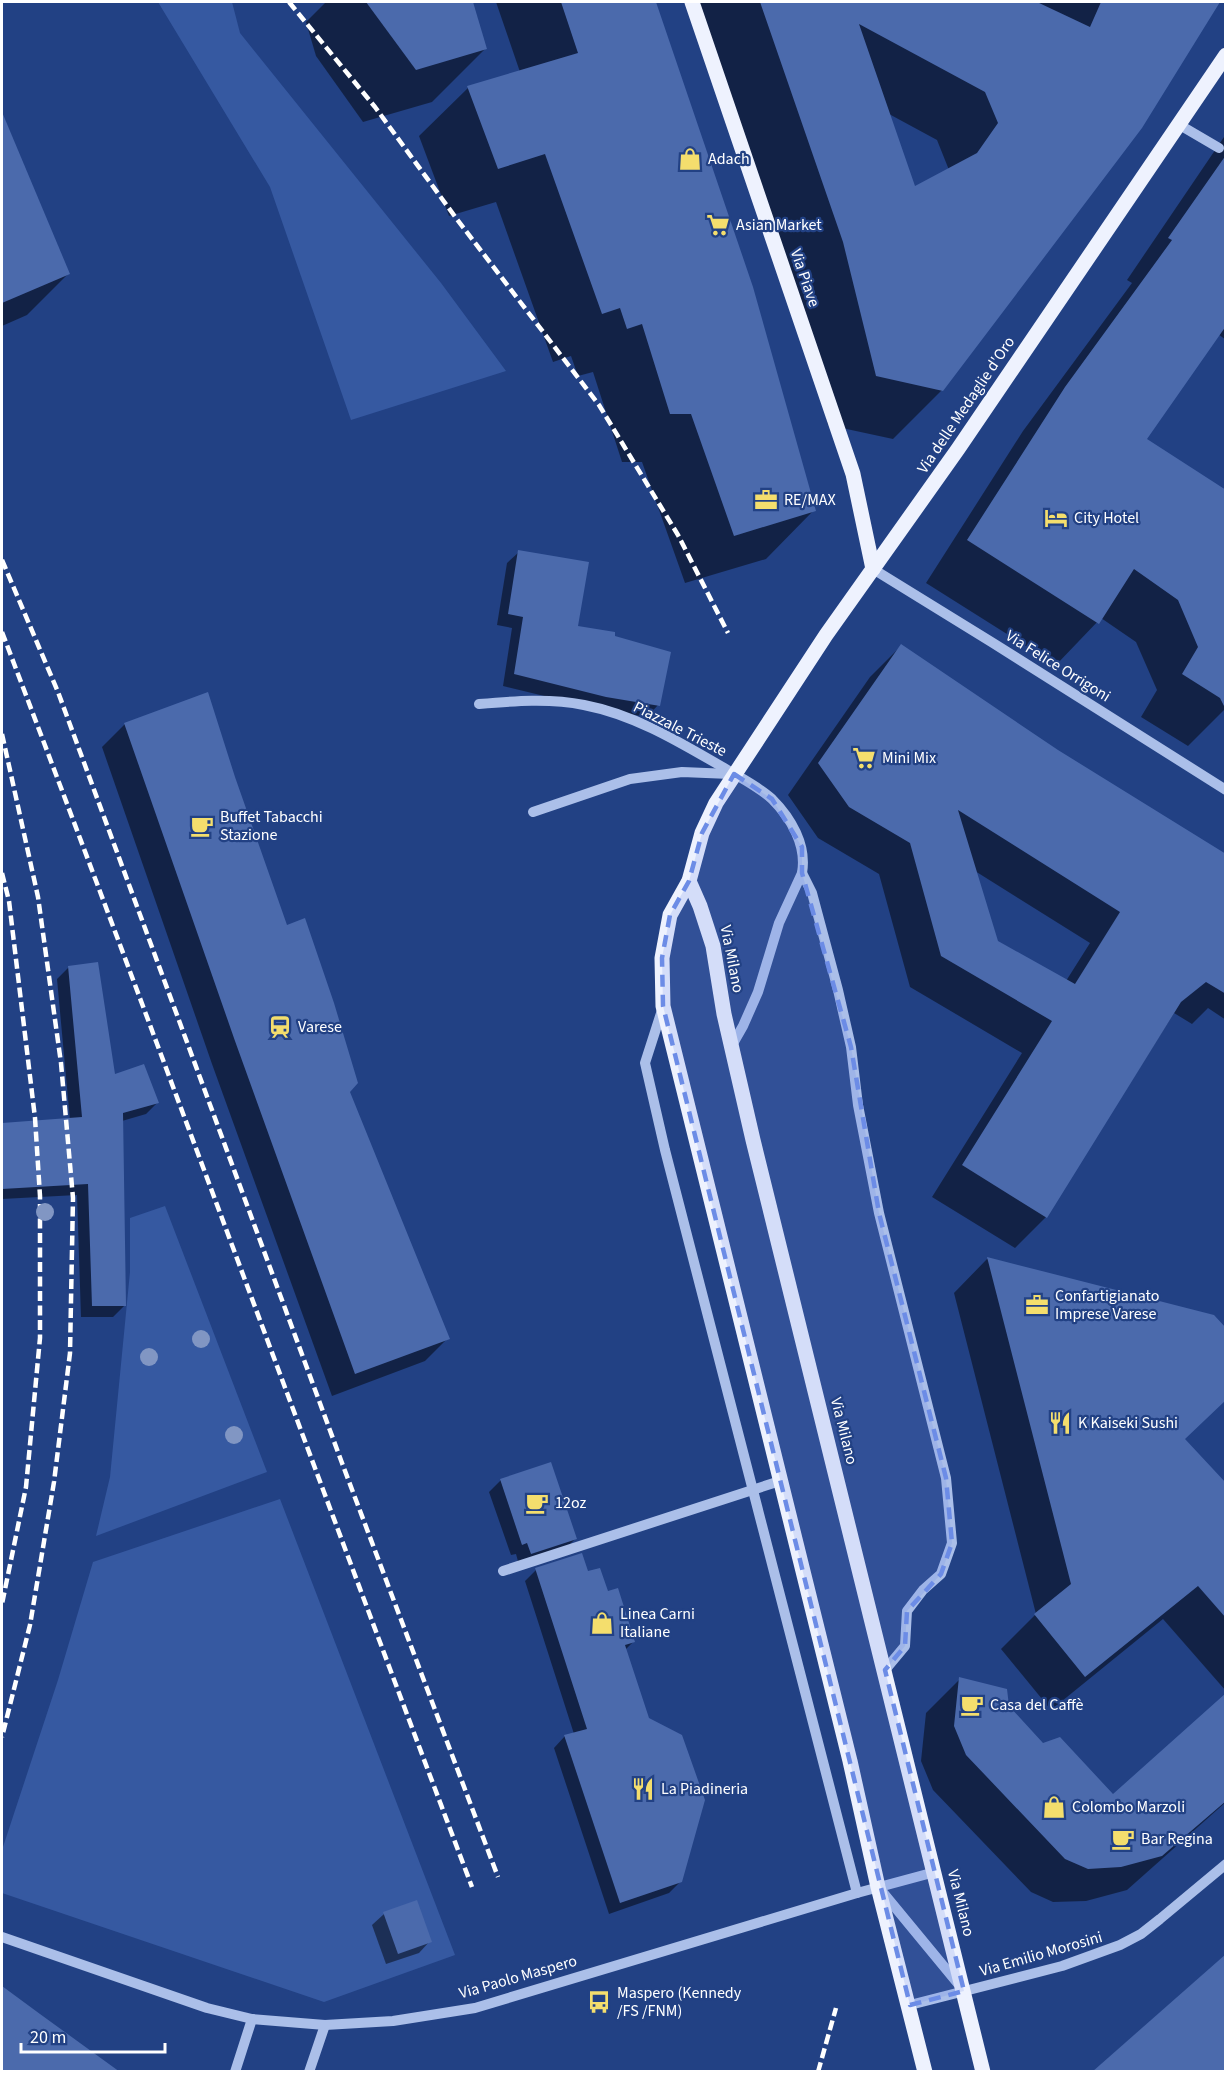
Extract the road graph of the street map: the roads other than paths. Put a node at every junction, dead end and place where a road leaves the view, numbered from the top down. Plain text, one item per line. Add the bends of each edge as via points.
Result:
1 (692, 2) edge
2 (1226, 56) edge
3 (1178, 124) junction
4 (1219, 148) dead end
5 (873, 569) junction
6 (479, 704) dead end
7 (734, 774) junction
8 (1226, 790) edge
9 (533, 812) dead end
10 (802, 873) junction
11 (689, 881) junction
12 (663, 1006) junction
13 (731, 1047) junction
14 (780, 1481) junction
15 (752, 1490) junction
16 (503, 1571) dead end
17 (885, 1670) junction
18 (1226, 1864) edge
19 (935, 1872) junction
20 (878, 1887) junction
21 (857, 1893) junction
22 (2, 1936) edge
23 (964, 1991) junction
24 (910, 2006) junction
25 (252, 2019) junction
26 (325, 2025) junction
27 (235, 2072) edge
28 (309, 2072) edge
29 (925, 2072) edge
30 (983, 2072) edge

1 - 5 main road, Via Piave via 853,474
2 - 3 main road, Via delle Medaglie d'Oro
3 - 4 street
3 - 5 main road, Via delle Medaglie d'Oro
5 - 7 main road, Via delle Medaglie d'Oro
5 - 8 street, Via Felice Orrigoni
6 - 7 street, Piazzale Trieste via 534,700 585,705 663,733
7 - 9 street, Piazzale Trieste via 682,772 640,777
7 - 10 street via 765,793 783,812 802,847
7 - 11 main road, Via Milano via 702,833
10 - 13 street via 779,923 755,999
10 - 17 street via 812,893 838,990 879,1212 946,1479 950,1511 952,1543 941,1574 907,1611 905,1646
11 - 12 main road, Via Milano via 670,915 662,958
11 - 13 main road, Via Milano via 713,946
12 - 14 main road, Via Milano
12 - 15 street, Via Milano via 645,1063
13 - 17 main road, Via Milano
14 - 15 street
14 - 20 main road, Via Milano
15 - 16 street
15 - 21 street, Via Milano
17 - 19 main road, Via Milano
18 - 23 street, Via Emilio Morosini via 1141,1934 1120,1946 1062,1966
19 - 20 street, Via Paolo Maspero
19 - 23 main road, Via Milano
20 - 21 street, Via Paolo Maspero
20 - 23 street, Via Milano
20 - 24 main road, Via Milano
21 - 26 street, Via Paolo Maspero via 474,2008 393,2021
22 - 25 street, Via Paolo Maspero via 207,2008
23 - 24 street, Via Emilio Morosini
23 - 30 main road, Via Milano
24 - 29 main road, Via Milano
25 - 26 street, Via Paolo Maspero
25 - 27 street
26 - 28 street

